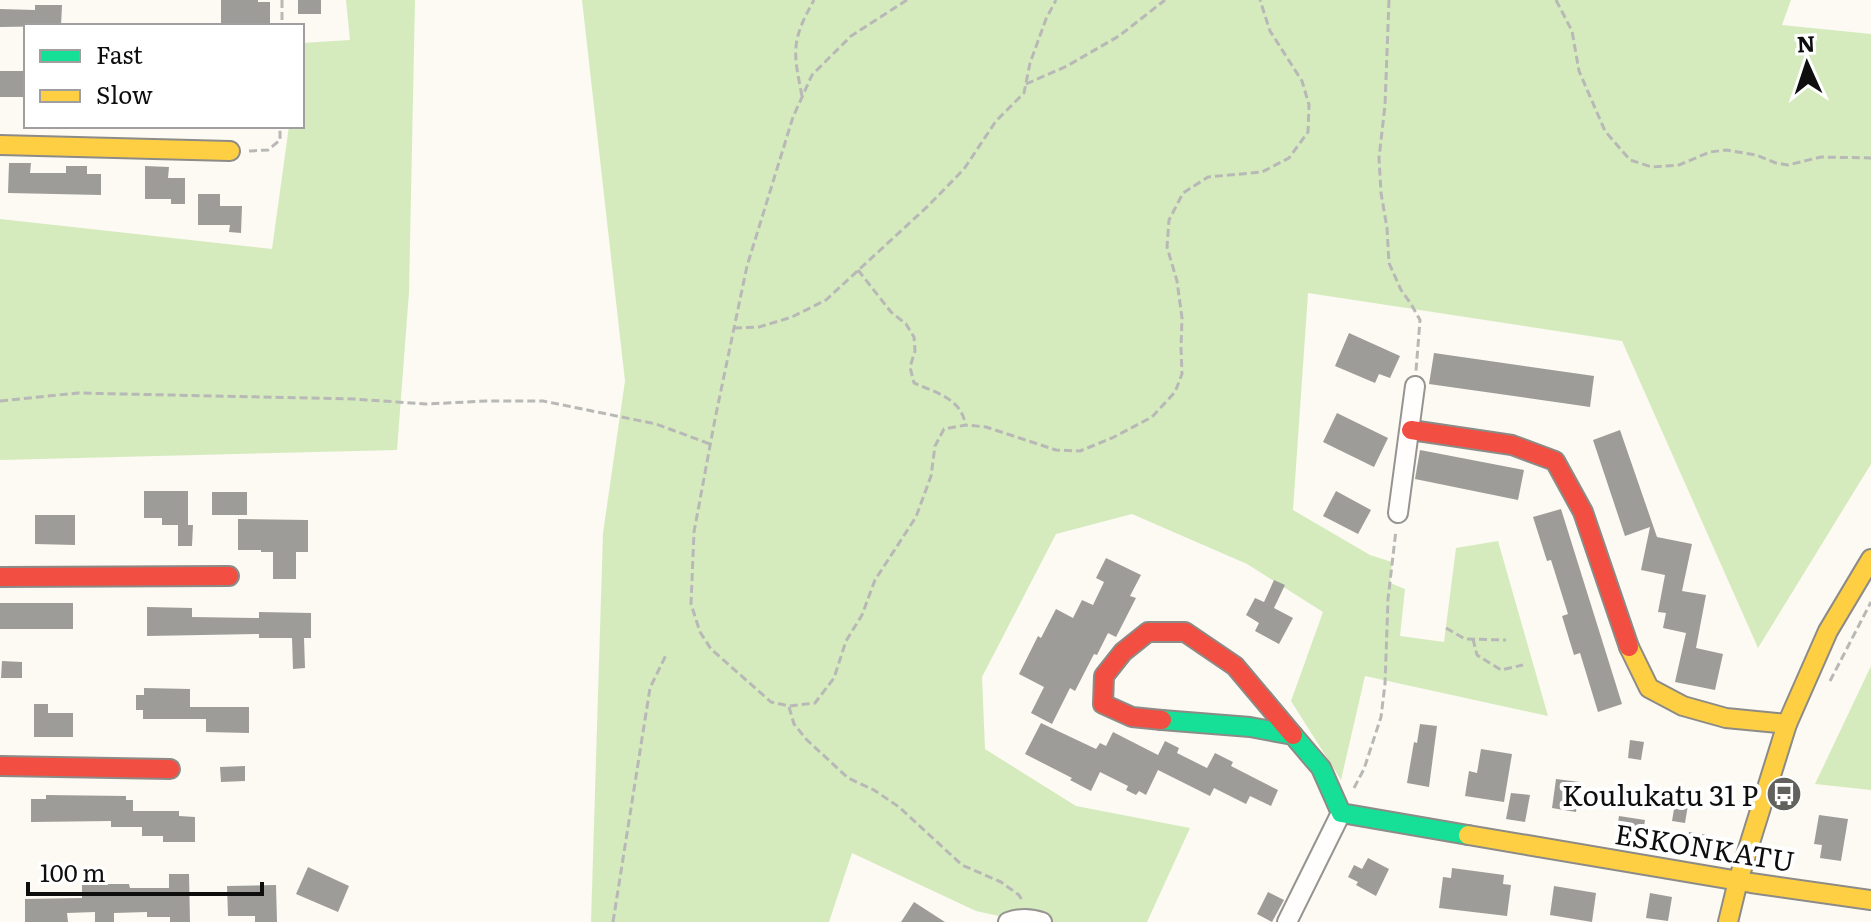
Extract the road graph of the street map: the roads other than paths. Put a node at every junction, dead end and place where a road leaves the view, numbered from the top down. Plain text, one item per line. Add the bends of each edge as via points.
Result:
1 (0, 145) edge
2 (230, 151) road end
3 (1415, 386) road end
4 (1411, 430) junction
5 (1398, 513) road end
6 (1871, 559) edge
7 (229, 576) dead end
8 (0, 577) edge
9 (1787, 724) junction
10 (1293, 735) junction
11 (0, 766) edge
12 (170, 769) dead end
13 (1341, 813) junction
14 (1738, 881) junction
15 (1871, 900) edge
16 (1038, 920) edge
17 (1008, 922) edge
18 (1287, 922) edge
19 (1728, 922) edge

1 - 2 street
3 - 4 street
4 - 5 street
4 - 9 street via 1512,445 1555,461 1583,512 1626,641 1649,688 1683,706 1726,718
6 - 9 street via 1828,631
7 - 8 street
9 - 14 street
10 - 10 street via 1132,717 1103,704 1104,676 1148,632 1185,632 1235,666
10 - 13 street via 1321,768
11 - 12 street
13 - 14 street, ESKONKATU
13 - 18 street
14 - 15 street, ESKONKATU
14 - 19 street
16 - 17 street

